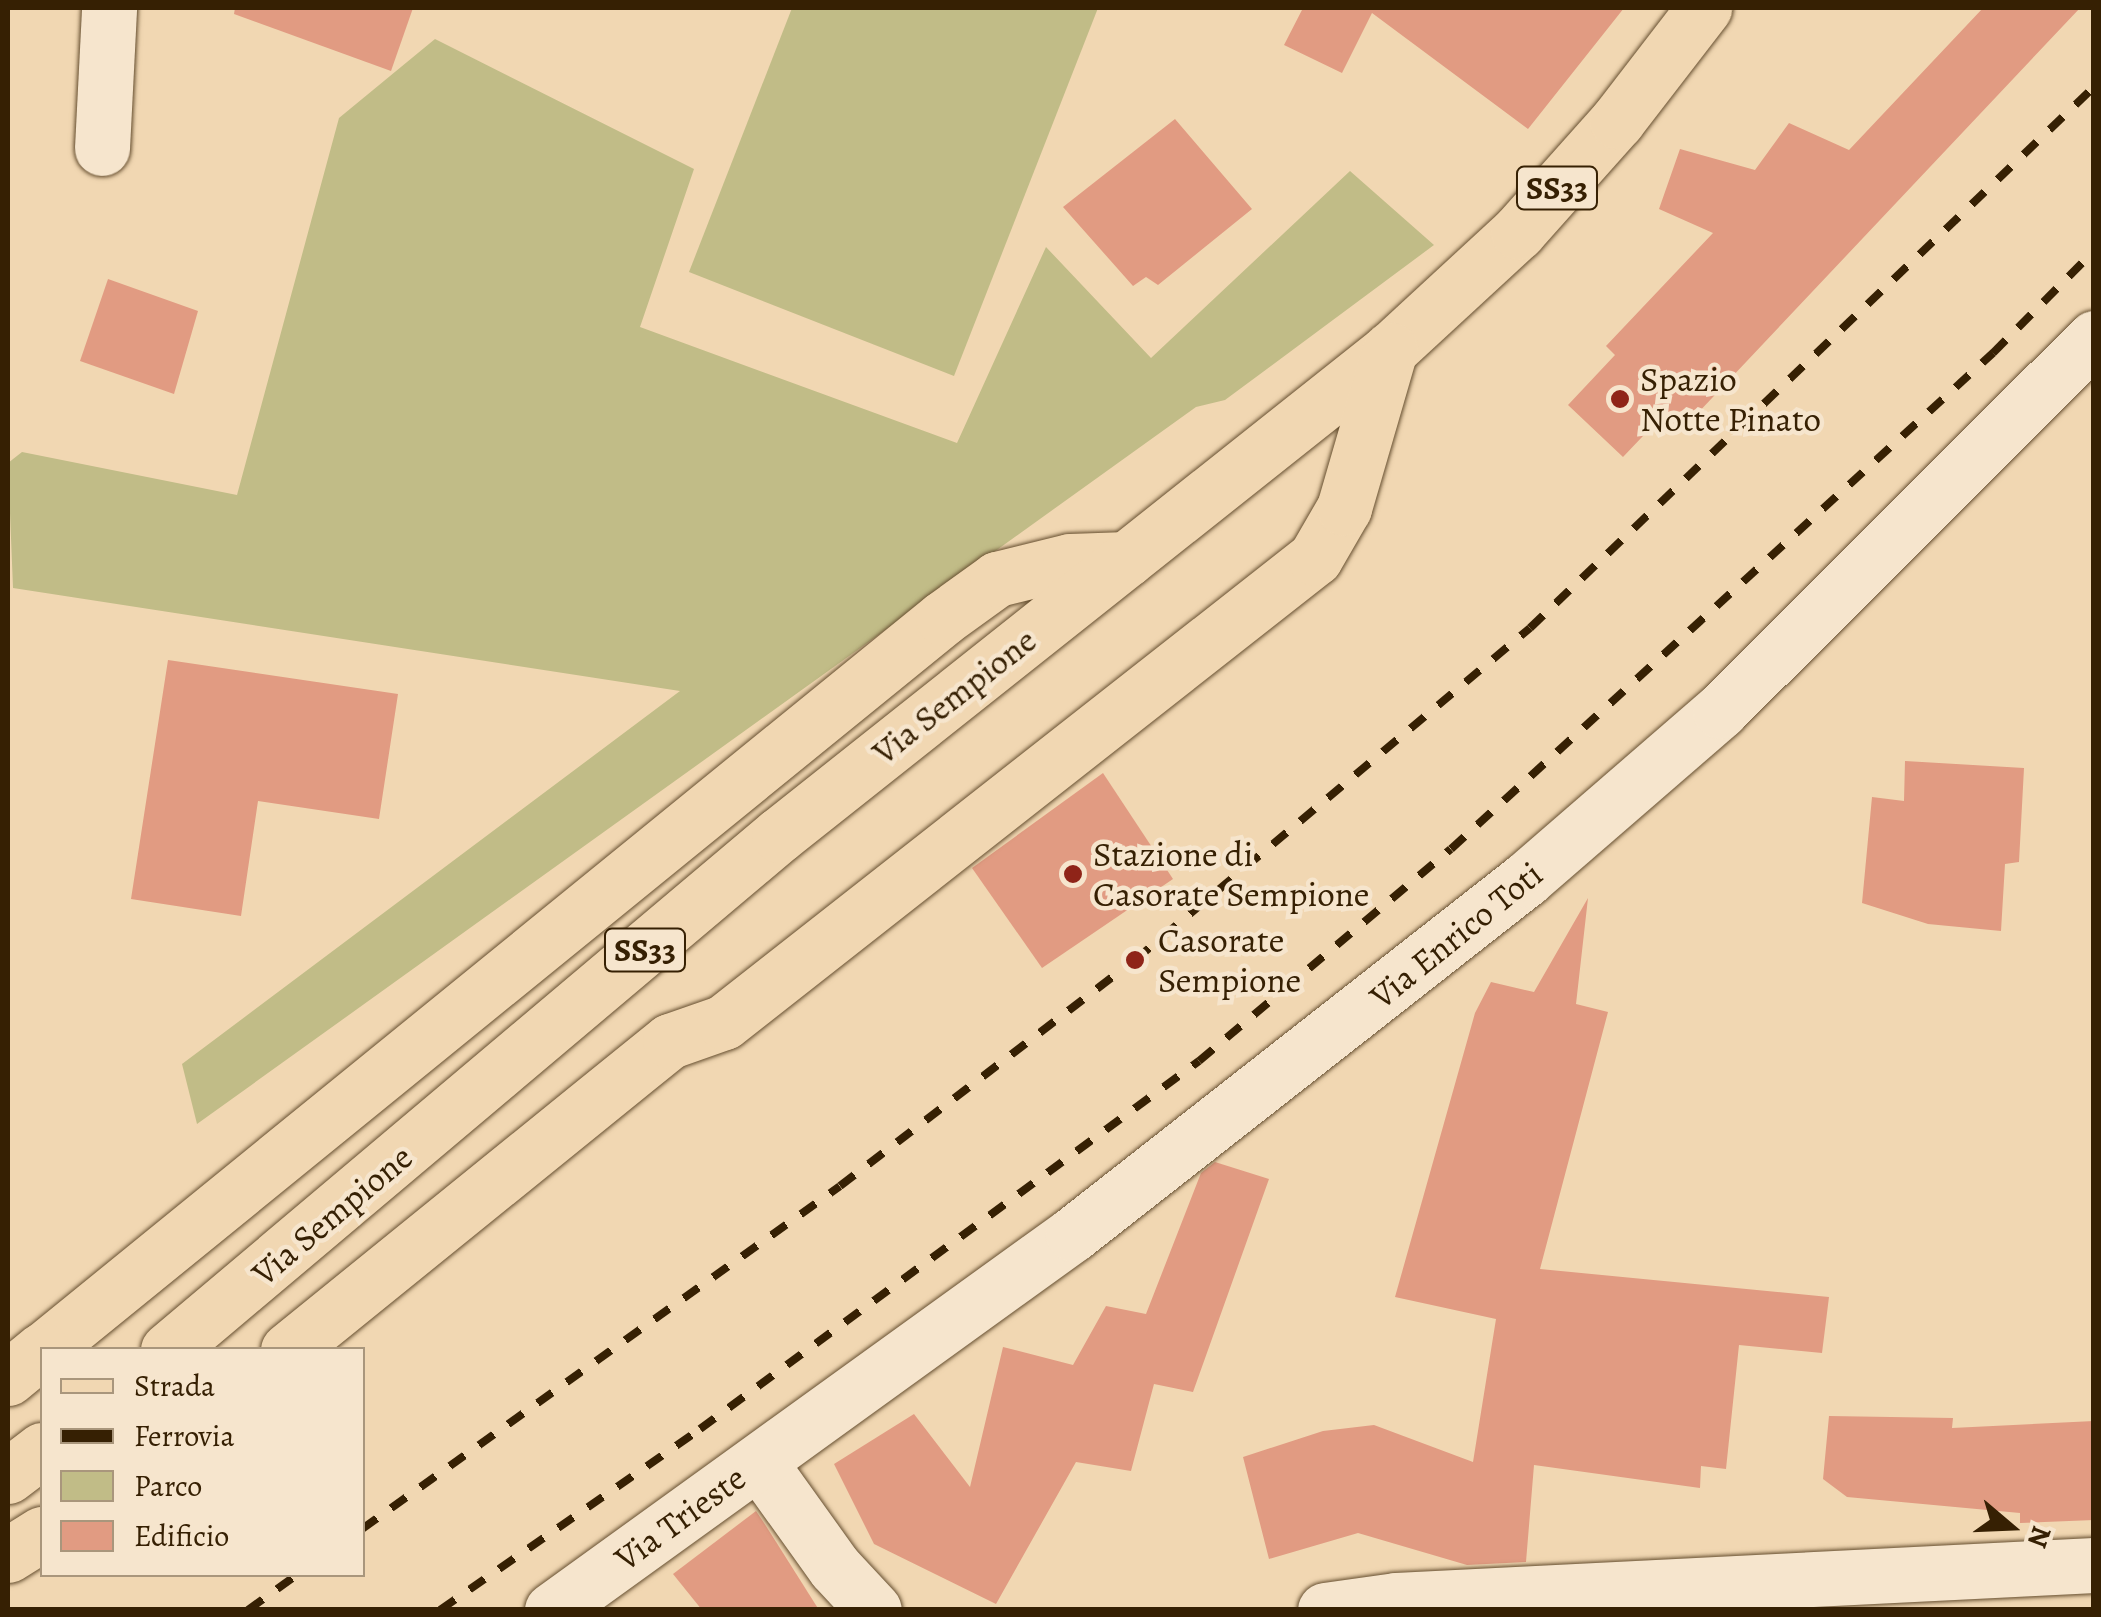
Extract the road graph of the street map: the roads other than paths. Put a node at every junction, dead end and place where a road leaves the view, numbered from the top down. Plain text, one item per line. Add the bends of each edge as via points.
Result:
1 (109, 8) edge
2 (1704, 8) edge
3 (102, 148) dead end
4 (2094, 338) edge
5 (1390, 350) junction
6 (1127, 559) junction
7 (47, 1347) edge
8 (172, 1347) edge
9 (292, 1347) edge
10 (40, 1352) edge
11 (8, 1378) edge
12 (40, 1452) edge
13 (758, 1462) junction
14 (8, 1476) edge
15 (40, 1535) edge
16 (8, 1554) edge
17 (2094, 1566) edge
18 (1396, 1605) edge
19 (552, 1610) edge
20 (874, 1610) edge
21 (1324, 1610) edge

1 - 3 street
2 - 5 main road, Via Sempione / SS33 via 1518,232
4 - 13 street, Via Enrico Toti via 1720,711 1526,879 1073,1234
5 - 6 main road, Via Sempione / SS33
5 - 9 main road via 1344,508 1315,558 724,1022 670,1041
6 - 7 main road via 1070,561 997,579 943,618
6 - 8 main road, Via Sempione / SS33 via 780,835
10 - 11 main road
12 - 14 main road
13 - 19 street, Via Trieste
13 - 20 street
15 - 16 main road
17 - 18 street
18 - 21 street

